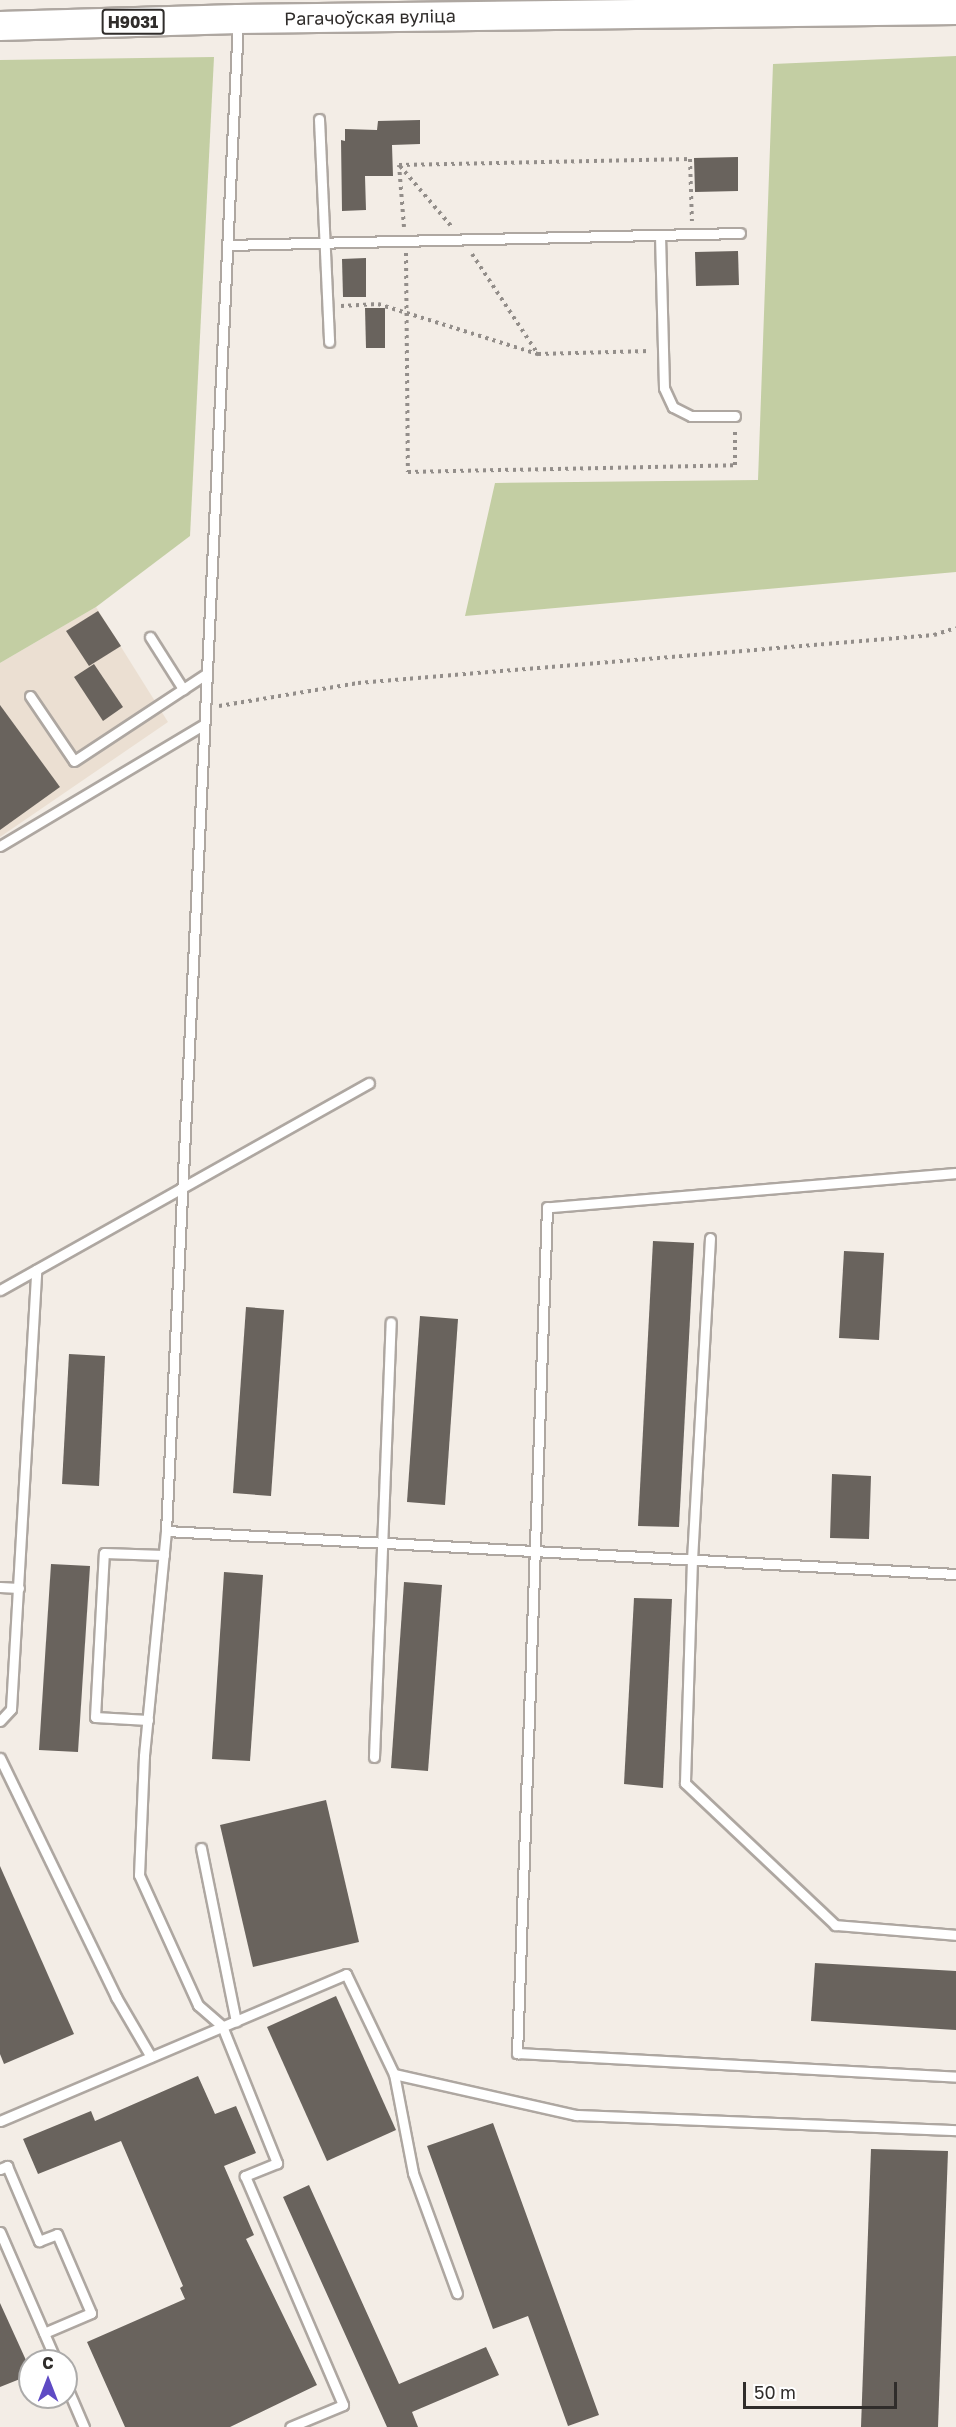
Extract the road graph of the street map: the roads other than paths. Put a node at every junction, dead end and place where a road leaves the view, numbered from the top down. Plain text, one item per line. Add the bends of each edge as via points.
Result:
1 (956, 10) edge
2 (238, 19) junction
3 (0, 26) edge
4 (319, 118) dead end
5 (740, 233) dead end
6 (660, 235) junction
7 (325, 243) junction
8 (227, 245) junction
9 (329, 342) dead end
10 (735, 416) road end
11 (150, 637) dead end
12 (206, 674) junction
13 (183, 689) junction
14 (30, 696) dead end
15 (203, 724) junction
16 (0, 846) edge
17 (369, 1083) dead end
18 (956, 1173) edge
19 (180, 1190) junction
20 (710, 1238) dead end
21 (36, 1270) junction
22 (0, 1290) edge
23 (391, 1322) dead end
24 (166, 1531) junction
25 (382, 1543) junction
26 (538, 1549) junction
27 (164, 1555) junction
28 (692, 1559) junction
29 (956, 1574) edge
30 (0, 1587) edge
31 (19, 1588) junction
32 (0, 1720) edge
33 (148, 1720) junction
34 (374, 1757) dead end
35 (0, 1758) edge
36 (201, 1848) dead end
37 (956, 1935) edge
38 (236, 2020) junction
39 (222, 2026) junction
40 (150, 2057) junction
41 (394, 2074) junction
42 (956, 2077) edge
43 (0, 2121) edge
44 (956, 2130) edge
45 (0, 2169) edge
46 (0, 2232) edge
47 (457, 2293) dead end
48 (44, 2333) junction
49 (51, 2349) edge
50 (76, 2409) edge
51 (84, 2427) edge
52 (290, 2427) edge

1 - 2 main road, Рагачоўская вуліца / Н9031
2 - 3 main road, Рагачоўская вуліца / Н9031
2 - 8 lane
4 - 7 lane
5 - 6 lane
6 - 7 lane
6 - 10 lane via 664,388 672,407 691,416
7 - 8 lane
7 - 9 lane
8 - 12 lane
11 - 13 lane
12 - 13 lane
12 - 15 lane
13 - 14 lane via 74,761
15 - 16 lane
15 - 19 lane
17 - 19 lane
18 - 26 lane via 547,1207
19 - 21 lane
19 - 24 lane
20 - 28 lane
21 - 22 lane
21 - 31 lane
23 - 25 lane
24 - 25 lane
24 - 27 lane
25 - 26 lane
25 - 34 lane
26 - 28 lane
26 - 42 lane via 517,2053
27 - 33 lane
27 - 33 lane via 104,1553 95,1717
28 - 29 lane
28 - 37 lane via 686,1783 835,1925
30 - 31 lane
31 - 32 lane via 11,1709
33 - 39 lane via 139,1875 198,2005
35 - 40 lane via 116,1998
36 - 38 lane
38 - 39 lane
38 - 41 lane via 346,1974
39 - 40 lane
39 - 52 lane via 277,2163 246,2176 343,2405
40 - 43 lane
41 - 44 lane via 576,2115
41 - 47 lane via 412,2173
45 - 48 lane via 7,2166 39,2241 57,2234 91,2313
46 - 48 lane
48 - 49 lane
50 - 51 lane

